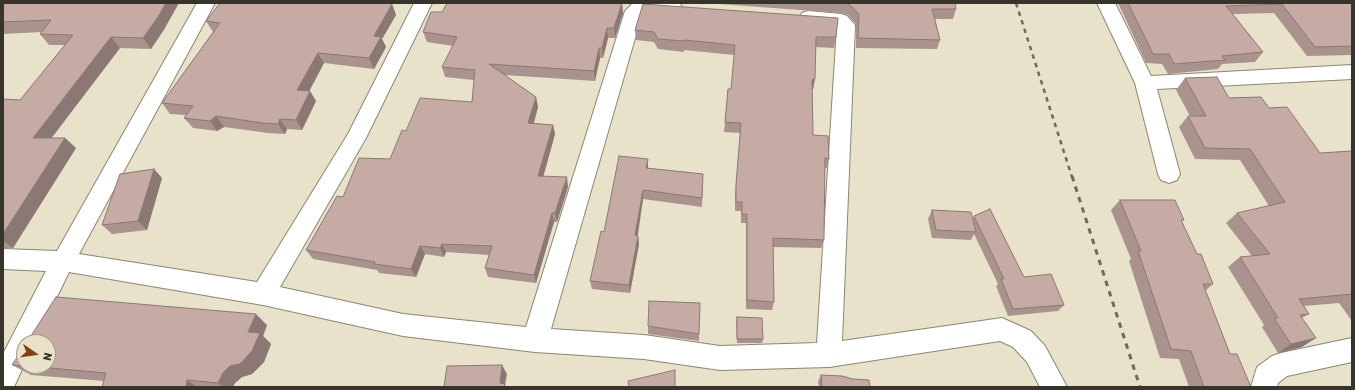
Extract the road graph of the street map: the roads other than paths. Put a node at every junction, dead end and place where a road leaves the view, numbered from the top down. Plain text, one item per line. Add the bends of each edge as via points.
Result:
1 (206, 3) edge
2 (423, 3) edge
3 (1106, 3) edge
4 (687, 9) edge
5 (795, 16) edge
6 (1352, 72) edge
7 (1145, 83) junction
8 (1169, 174) dead end
9 (3, 259) edge
10 (63, 261) junction
11 (263, 294) junction
12 (535, 340) junction
13 (1352, 350) edge
14 (829, 355) junction
15 (3, 381) edge
16 (1054, 387) edge
17 (1264, 387) edge

1 - 10 street
2 - 11 street via 356,138
3 - 7 street
4 - 12 street via 641,6 634,10
5 - 14 street via 841,20 846,25
6 - 7 street
7 - 8 street
9 - 10 street
10 - 11 street
10 - 15 street
11 - 12 street via 403,325
12 - 14 street via 644,347 720,358
13 - 17 street via 1281,365 1266,376
14 - 16 street via 1002,329 1022,339 1036,354

